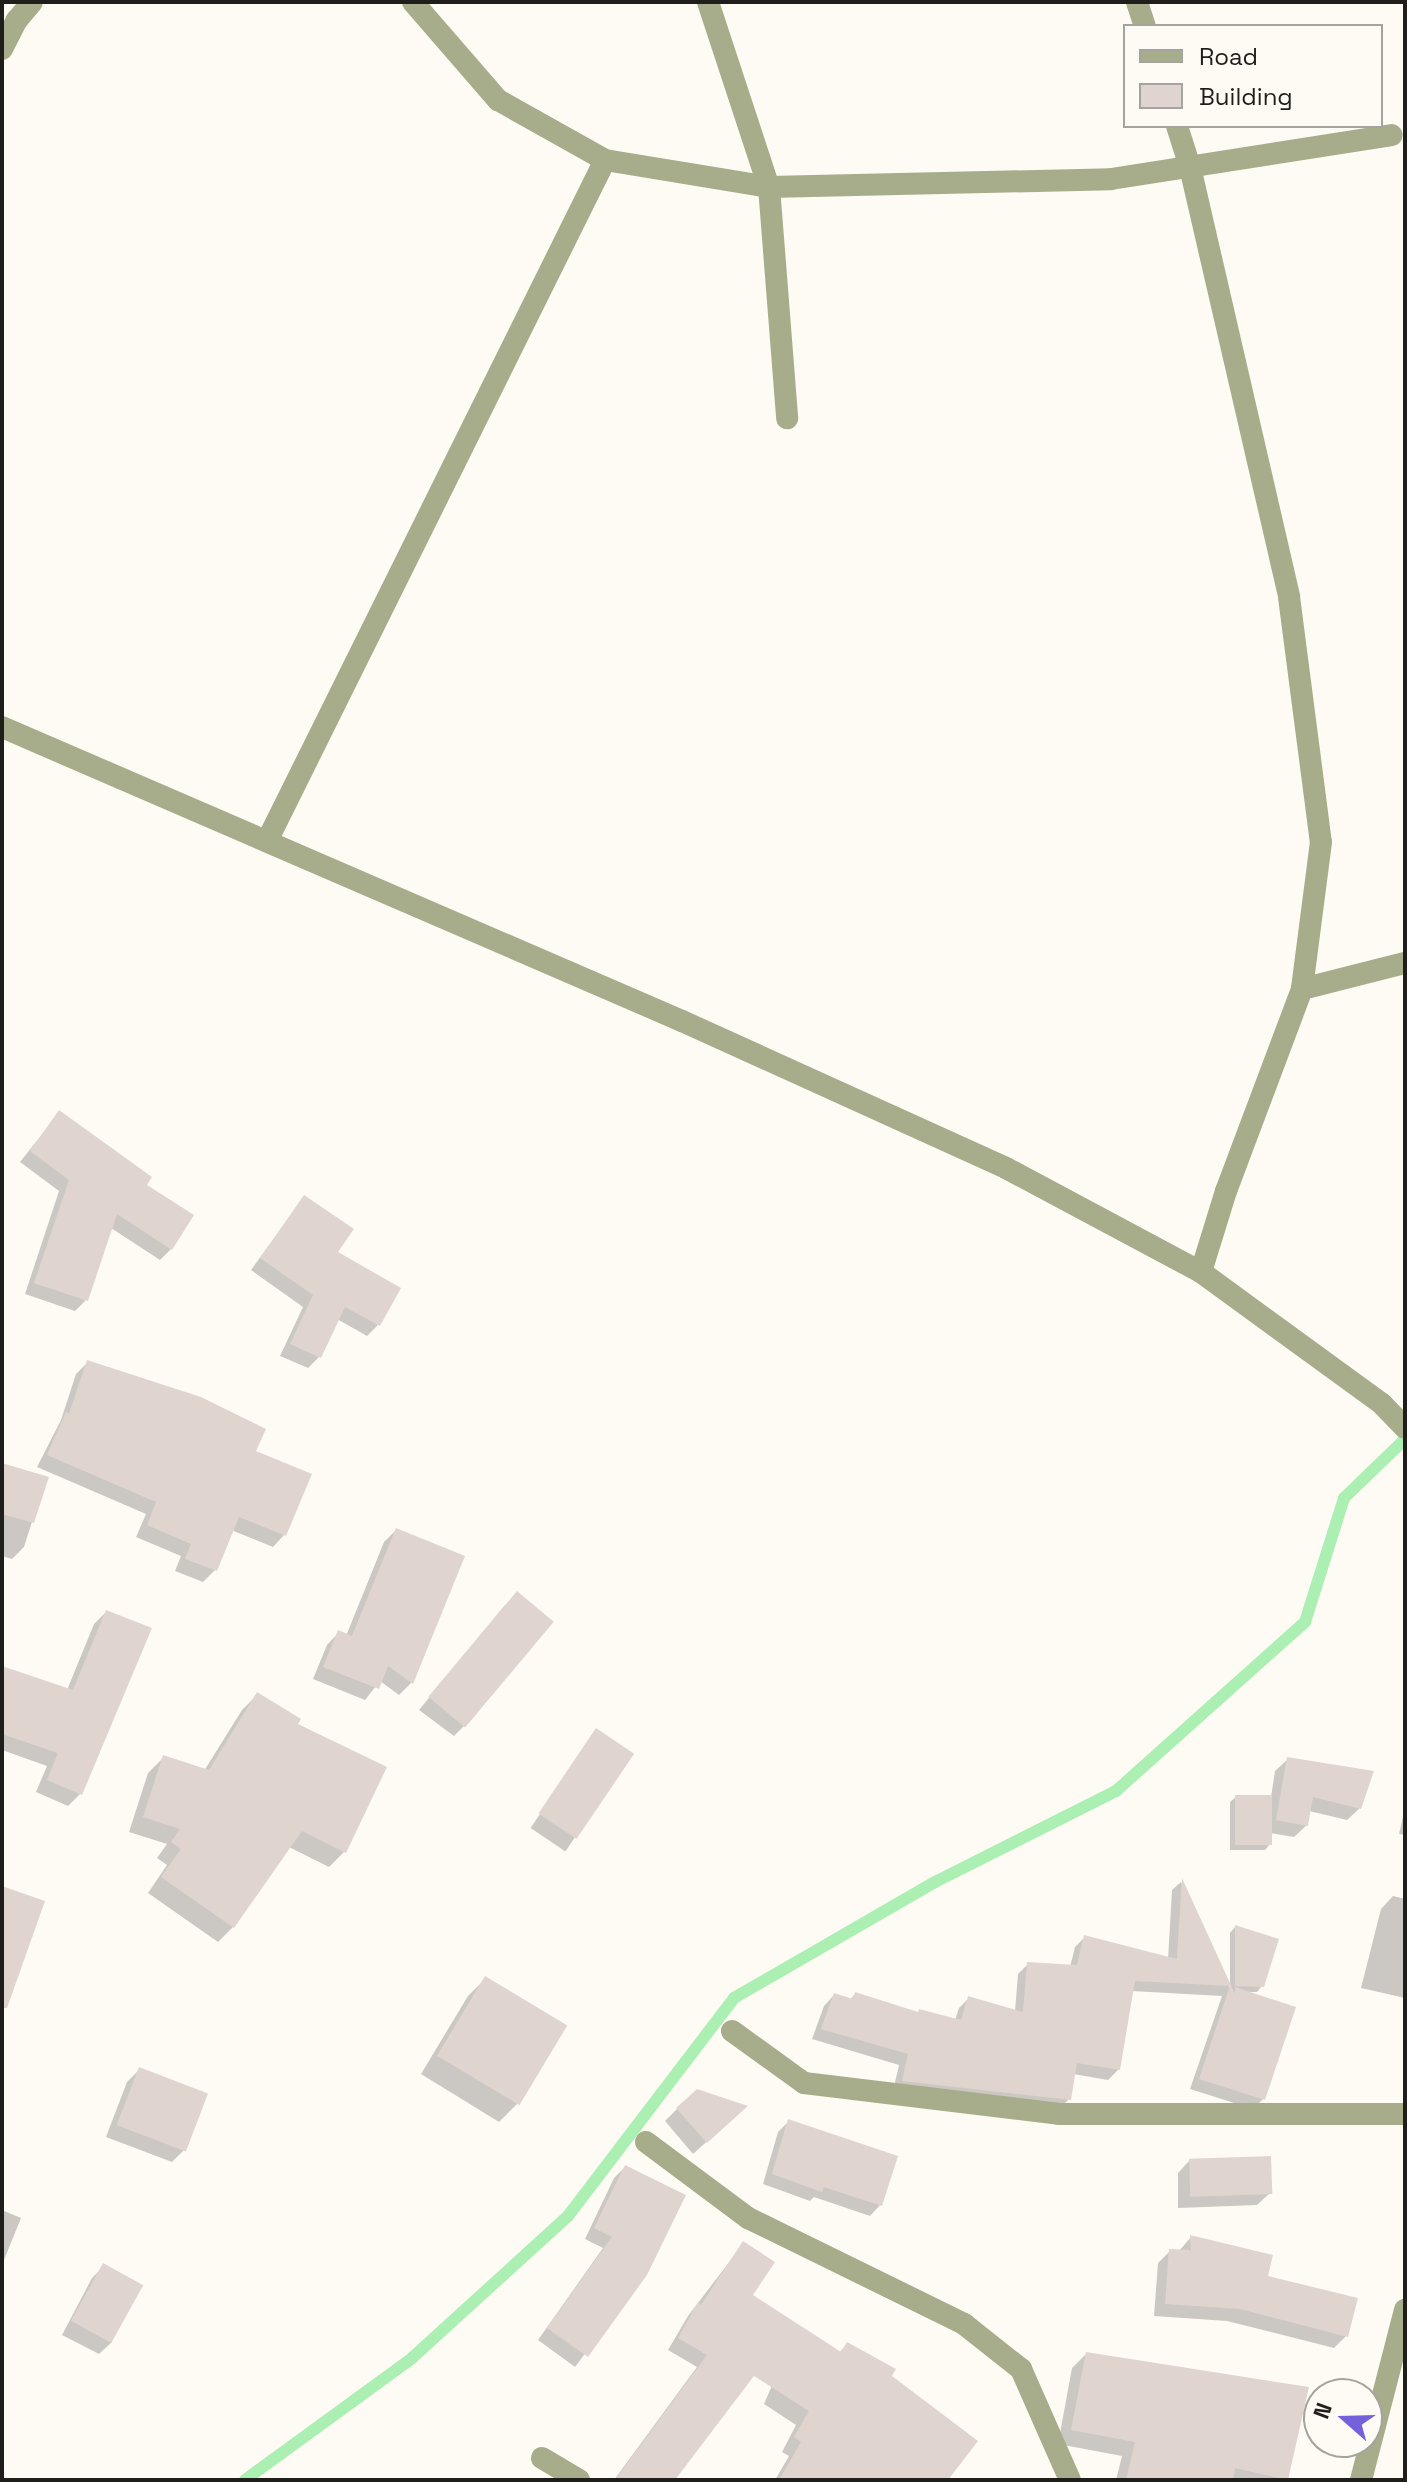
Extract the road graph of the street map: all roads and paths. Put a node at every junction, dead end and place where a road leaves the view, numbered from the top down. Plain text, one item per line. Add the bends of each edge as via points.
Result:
1 (32, 2) edge
2 (413, 2) edge
3 (708, 2) edge
4 (1137, 2) edge
5 (1144, 24) edge
6 (2, 49) edge
7 (1178, 128) edge
8 (1392, 135) dead end
9 (605, 160) junction
10 (1190, 167) junction
11 (769, 187) junction
12 (787, 418) dead end
13 (2, 727) edge
14 (267, 841) junction
15 (1405, 963) edge
16 (1302, 989) junction
17 (1201, 1272) junction
18 (1405, 1428) edge
19 (732, 2031) dead end
20 (1405, 2114) edge
21 (646, 2142) dead end
22 (1405, 2310) edge
23 (542, 2458) dead end
24 (579, 2480) edge
25 (1070, 2480) edge
26 (1361, 2480) edge

1 - 6 street
2 - 9 street via 498,100
3 - 11 street
4 - 5 street
7 - 10 street
8 - 10 street
9 - 11 street
9 - 14 street
10 - 11 street via 1111,179
10 - 16 street via 1289,597 1321,842
11 - 12 street
13 - 14 street
14 - 17 street via 1006,1168
15 - 16 street
16 - 17 street
17 - 18 street via 1382,1404
19 - 20 street via 804,2083 1059,2114
21 - 25 street via 748,2218 964,2324 1021,2369
22 - 26 street
23 - 24 street

